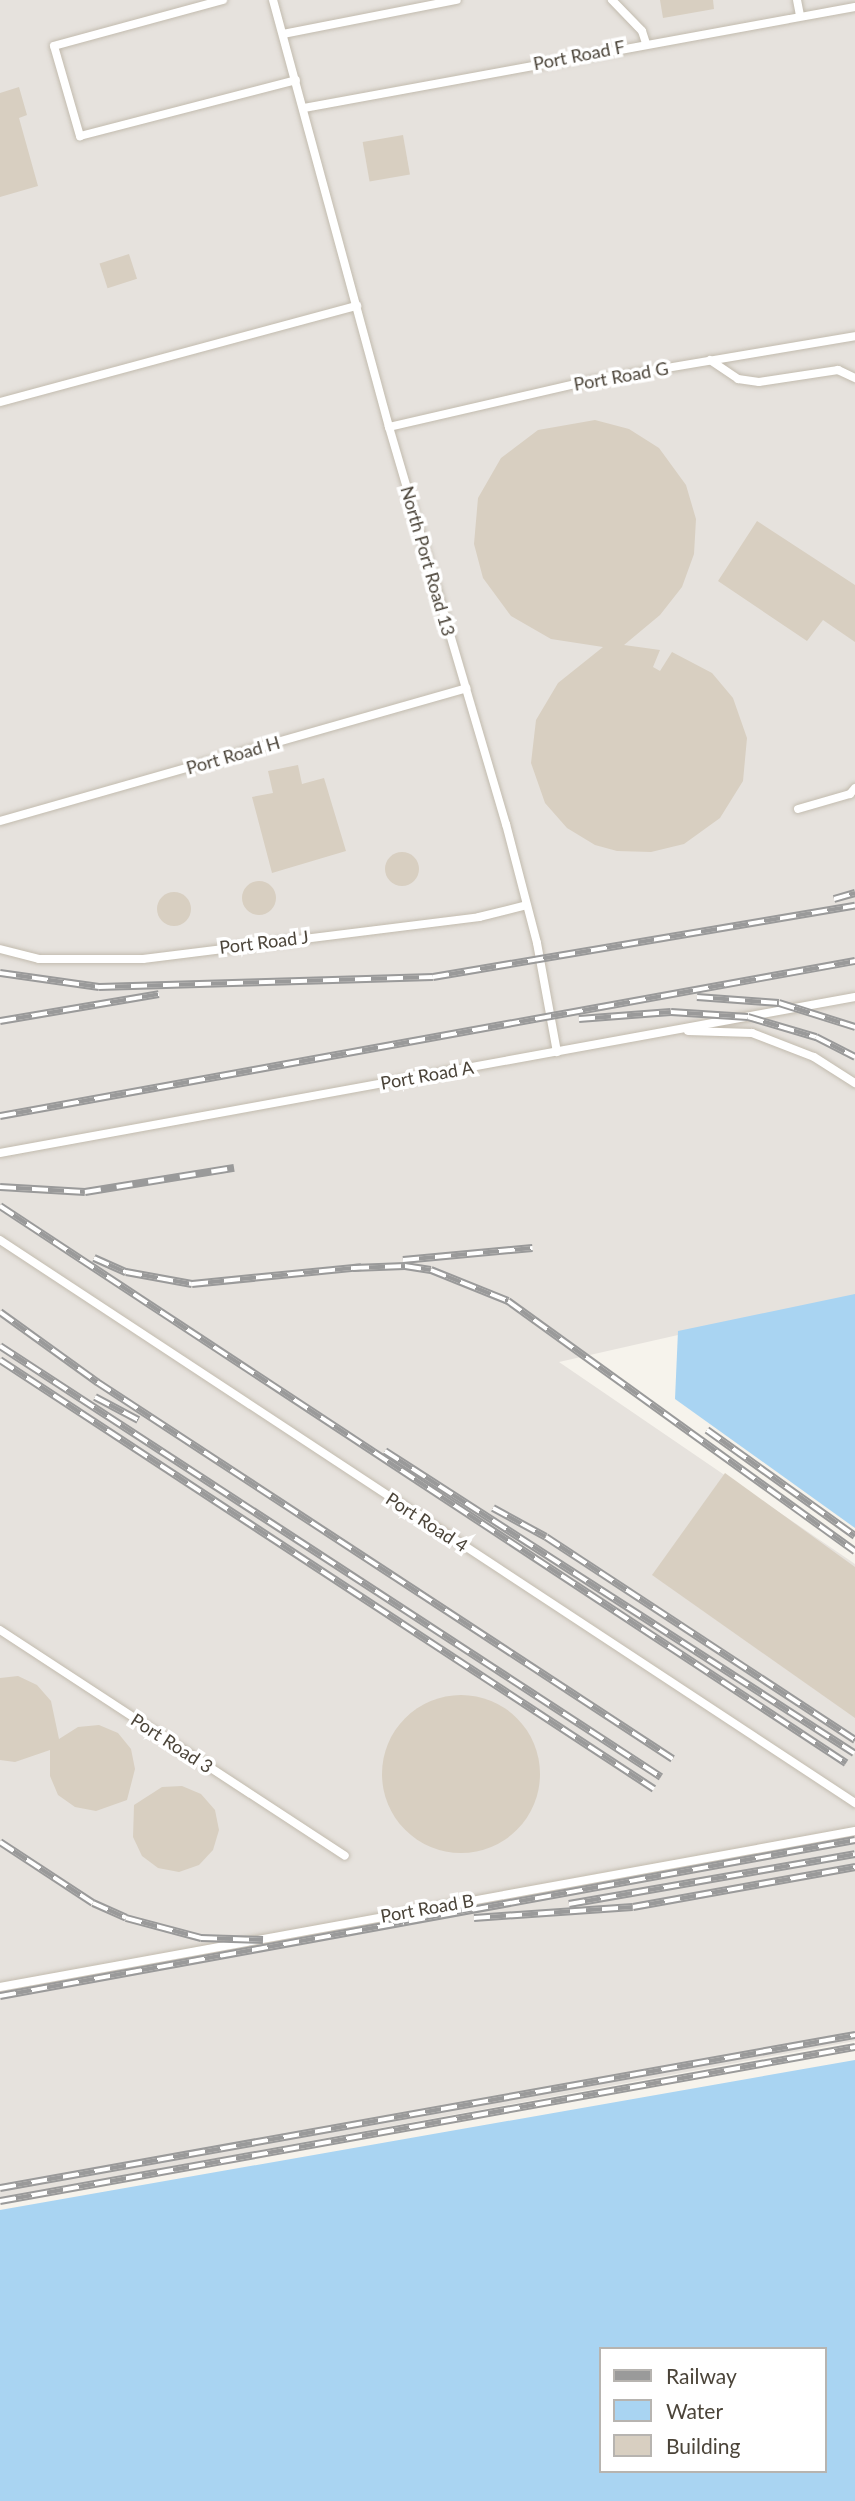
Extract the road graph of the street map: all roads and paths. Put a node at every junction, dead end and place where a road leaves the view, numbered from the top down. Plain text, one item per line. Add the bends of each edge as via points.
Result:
1 (223, 0) edge
2 (273, 0) edge
3 (457, 0) edge
4 (612, 0) edge
5 (797, 0) edge
6 (415, 4) edge
7 (855, 7) edge
8 (800, 16) junction
9 (283, 34) junction
10 (646, 43) junction
11 (296, 80) junction
12 (304, 108) junction
13 (357, 306) junction
14 (855, 335) edge
15 (710, 360) junction
16 (855, 378) edge
17 (0, 402) edge
18 (389, 427) junction
19 (466, 688) junction
20 (855, 788) edge
21 (798, 809) dead end
22 (0, 821) edge
23 (527, 905) junction
24 (0, 949) edge
25 (855, 998) edge
26 (671, 1031) junction
27 (556, 1052) junction
28 (855, 1083) edge
29 (0, 1153) edge
30 (0, 1240) edge
31 (0, 1630) edge
32 (855, 1803) edge
33 (855, 1830) edge
34 (345, 1856) dead end
35 (0, 1987) edge

1 - 11 lane via 54,46 80,136
2 - 9 lane, North Port Road 13
3 - 6 lane
4 - 10 lane via 642,31
5 - 8 lane
6 - 9 lane
7 - 8 lane, Port Road F
8 - 10 lane, Port Road F
9 - 11 lane, North Port Road 13
10 - 12 lane, Port Road F
11 - 12 lane, North Port Road 13
12 - 13 lane, North Port Road 13
13 - 17 lane
13 - 18 lane, North Port Road 13
14 - 15 lane, Port Road G
15 - 16 lane via 738,379 759,382 838,370
15 - 18 lane, Port Road G via 584,382
18 - 19 lane, North Port Road 13
19 - 22 lane, Port Road H
19 - 23 lane, North Port Road 13
20 - 21 lane via 850,794
23 - 24 lane, Port Road J via 479,917 143,959 39,960
23 - 27 lane, North Port Road 13
25 - 26 lane, Port Road A
26 - 27 lane, Port Road A
26 - 28 lane via 752,1033 814,1057
27 - 29 lane, Port Road A
30 - 32 lane, Port Road 4
31 - 34 lane, Port Road 3
33 - 35 lane, Port Road B

